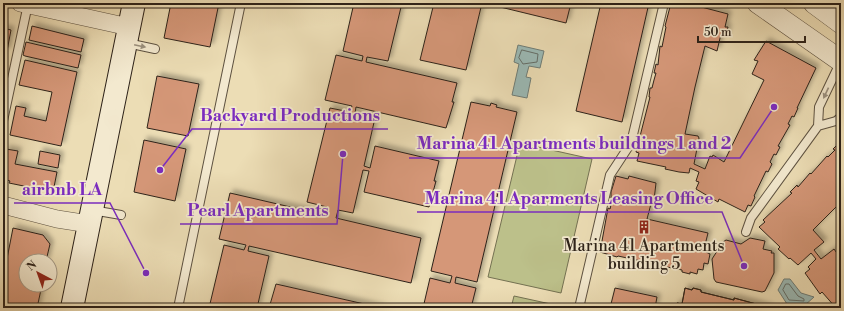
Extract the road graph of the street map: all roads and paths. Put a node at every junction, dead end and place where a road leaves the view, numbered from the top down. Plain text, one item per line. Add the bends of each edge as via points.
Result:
1 (134, 3) edge
2 (241, 3) edge
3 (664, 3) edge
4 (758, 3) edge
5 (814, 3) edge
6 (25, 4) edge
7 (841, 23) edge
8 (127, 35) junction
9 (155, 49) dead end
10 (841, 61) edge
11 (5, 101) edge
12 (841, 117) edge
13 (3, 121) edge
14 (818, 126) junction
15 (206, 176) junction
16 (215, 178) dead end
17 (3, 205) edge
18 (121, 215) dead end
19 (90, 217) junction
20 (746, 232) dead end
21 (72, 308) edge
22 (178, 308) edge
23 (579, 308) edge

1 - 8 main road
2 - 15 lane
3 - 23 lane via 631,143 610,175
4 - 10 street
5 - 7 street
6 - 8 street
6 - 11 lane
8 -> 9 lane
8 - 19 main road
10 -> 14 lane via 819,107
11 - 13 lane
12 - 14 lane
14 - 20 lane via 751,218
15 - 16 lane
15 - 22 lane
17 - 19 street via 57,219
18 - 19 lane
19 - 21 main road

